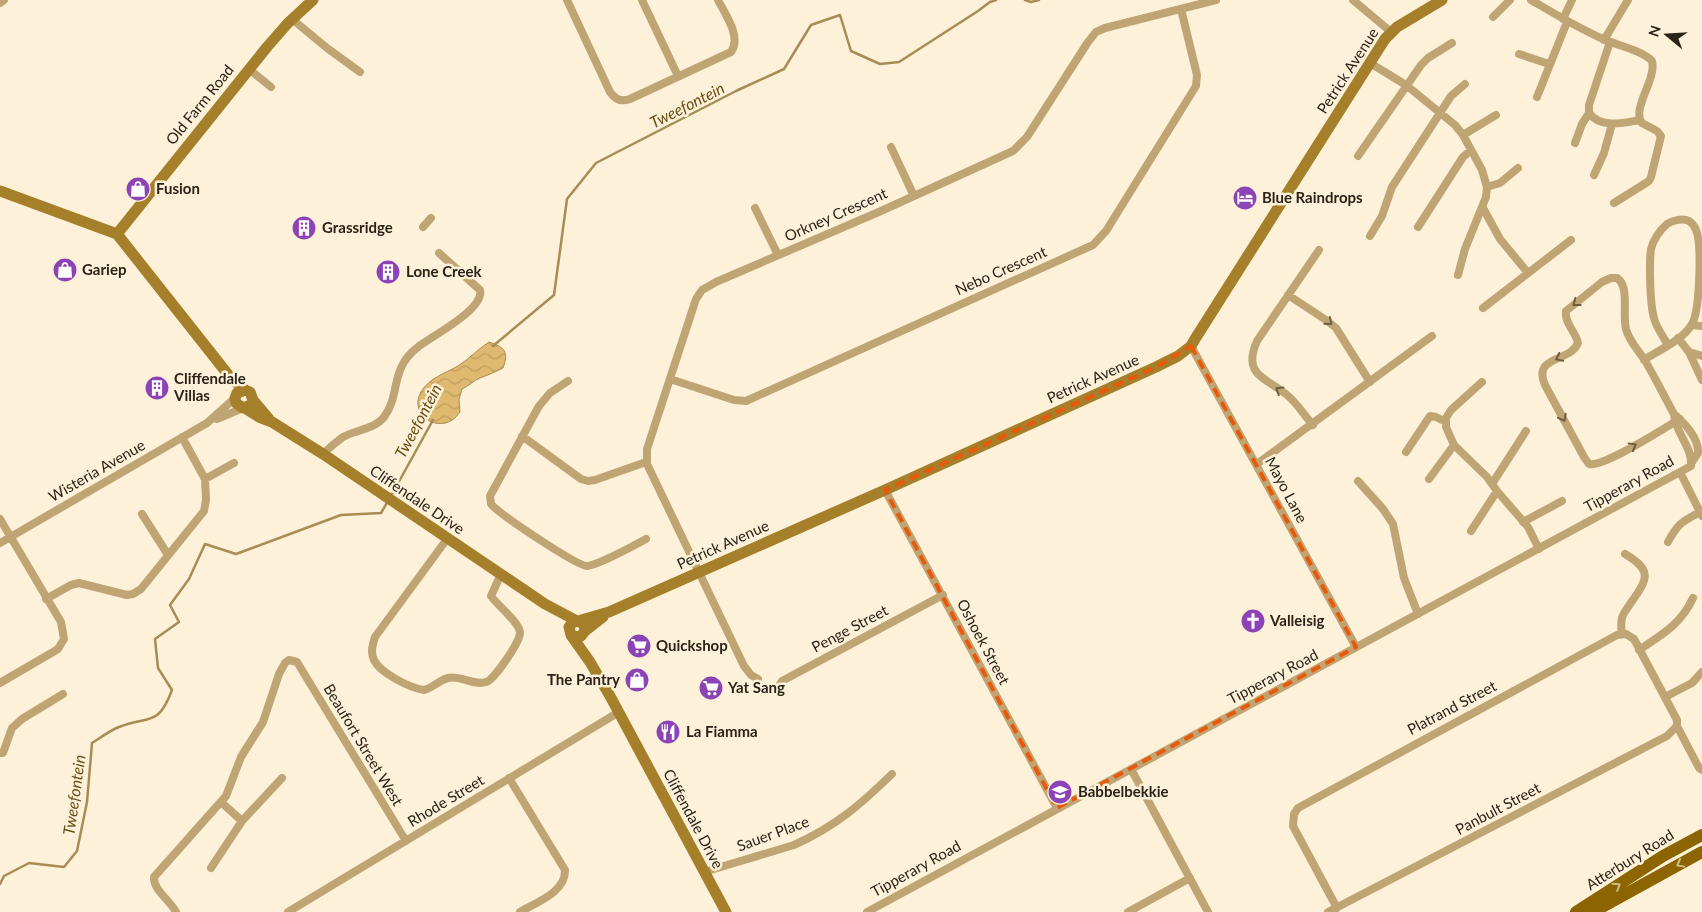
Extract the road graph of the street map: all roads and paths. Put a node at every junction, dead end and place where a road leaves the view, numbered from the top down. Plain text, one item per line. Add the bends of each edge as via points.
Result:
1 (4, 0) edge
2 (313, 0) edge
3 (567, 0) edge
4 (642, 0) edge
5 (718, 0) edge
6 (1216, 0) edge
7 (1353, 0) edge
8 (1442, 0) edge
9 (1510, 0) edge
10 (1572, 0) edge
11 (1628, 0) edge
12 (1534, 1) edge
13 (0, 3) edge
14 (1181, 8) junction
15 (1493, 17) dead end
16 (292, 19) junction
17 (1565, 21) junction
18 (1391, 32) junction
19 (1607, 41) junction
20 (1452, 42) dead end
21 (1519, 54) dead end
22 (1370, 63) junction
23 (1549, 64) junction
24 (249, 69) junction
25 (360, 72) dead end
26 (678, 76) junction
27 (1466, 84) dead end
28 (1406, 85) junction
29 (271, 87) dead end
30 (1537, 97) dead end
31 (1441, 112) junction
32 (1589, 113) junction
33 (1496, 115) dead end
34 (1640, 120) junction
35 (1612, 124) junction
36 (1463, 135) junction
37 (1575, 143) dead end
38 (891, 147) dead end
39 (1471, 150) junction
40 (1358, 156) dead end
41 (1518, 168) dead end
42 (1594, 175) dead end
43 (1487, 187) junction
44 (0, 191) edge
45 (914, 196) junction
46 (1614, 203) dead end
47 (754, 208) dead end
48 (1483, 208) junction
49 (431, 218) dead end
50 (423, 227) dead end
51 (1418, 227) dead end
52 (116, 234) junction
53 (1370, 236) dead end
54 (1571, 240) dead end
55 (1319, 250) dead end
56 (438, 253) dead end
57 (778, 255) junction
58 (1528, 273) junction
59 (1458, 275) dead end
60 (1288, 295) junction
61 (1483, 308) dead end
62 (1692, 325) junction
63 (1702, 326) edge
64 (1432, 336) dead end
65 (1678, 338) junction
66 (1668, 345) junction
67 (1191, 346) junction
68 (1689, 352) junction
69 (1702, 356) edge
70 (1644, 360) junction
71 (670, 379) junction
72 (1702, 380) edge
73 (568, 381) dead end
74 (1370, 382) junction
75 (1482, 382) dead end
76 (239, 395) junction
77 (247, 405) junction
78 (1676, 418) junction
79 (1446, 422) junction
80 (207, 423) junction
81 (1312, 425) junction
82 (1526, 431) dead end
83 (522, 436) junction
84 (182, 438) junction
85 (1454, 445) junction
86 (1406, 452) dead end
87 (322, 454) junction
88 (646, 462) junction
89 (234, 463) dead end
90 (1257, 464) junction
91 (1680, 472) junction
92 (205, 479) junction
93 (1429, 480) dead end
94 (1358, 481) dead end
95 (1495, 488) junction
96 (885, 490) junction
97 (1562, 501) dead end
98 (142, 514) dead end
99 (1701, 514) edge
100 (0, 519) edge
101 (1523, 522) junction
102 (1471, 531) dead end
103 (10, 537) junction
104 (447, 539) junction
105 (646, 539) dead end
106 (1668, 542) dead end
107 (0, 543) edge
108 (1539, 549) junction
109 (1625, 554) dead end
110 (168, 555) junction
111 (698, 572) junction
112 (501, 574) junction
113 (943, 595) junction
114 (1693, 598) dead end
115 (46, 599) junction
116 (545, 604) junction
117 (1418, 614) junction
118 (581, 626) junction
119 (570, 632) junction
120 (1622, 634) junction
121 (1356, 647) junction
122 (1639, 650) junction
123 (590, 662) junction
124 (1702, 672) edge
125 (758, 679) dead end
126 (0, 683) edge
127 (776, 691) dead end
128 (63, 694) dead end
129 (1664, 697) junction
130 (619, 712) junction
131 (1676, 726) junction
132 (1, 753) edge
133 (0, 762) edge
134 (1131, 769) junction
135 (1702, 770) edge
136 (892, 774) dead end
137 (282, 778) dead end
138 (509, 778) junction
139 (221, 802) junction
140 (1057, 808) junction
141 (242, 821) junction
142 (1702, 835) edge
143 (406, 841) junction
144 (1702, 852) edge
145 (211, 868) dead end
146 (704, 872) junction
147 (1190, 878) junction
148 (1337, 908) junction
149 (176, 912) edge
150 (288, 912) edge
151 (520, 912) edge
152 (726, 912) edge
153 (867, 912) edge
154 (1128, 912) edge
155 (1208, 912) edge
156 (1328, 912) edge
157 (1576, 912) edge
158 (1593, 912) edge

1 - 13 street
2 - 16 street, Old Farm Road
3 - 26 street via 614,98 621,101 630,99
4 - 26 street
5 - 26 street via 734,33 735,46 728,53
6 - 14 street, Orkney Crescent
7 - 18 street
8 - 18 street, Petrick Avenue
9 - 15 street
10 - 17 street
11 - 19 street
12 - 17 street
14 - 45 street, Orkney Crescent via 1098,31 1018,147
14 - 71 street, Nebo Crescent via 1197,75 1196,86 1106,231 1093,245 746,401
16 - 24 street, Old Farm Road
16 - 25 street
17 - 19 street
17 - 23 street
18 - 22 street, Petrick Avenue
19 - 32 street
19 - 34 street via 1652,61 1653,69 1640,108
20 - 28 street via 1428,58
21 - 23 street
22 - 28 street
22 - 67 street, Petrick Avenue
23 - 30 street
24 - 29 street
24 - 52 street, Old Farm Road
27 - 31 street via 1451,96
28 - 31 street
28 - 40 street
31 - 36 street
31 - 53 street via 1392,187 1386,209
32 - 35 street via 1596,120
32 - 37 street
33 - 36 street
34 - 35 street
34 - 46 street via 1660,136 1651,177 1646,184
35 - 42 street
36 - 39 street
38 - 45 street
39 - 43 street
39 - 51 street via 1462,157
41 - 43 street via 1500,183
43 - 48 street
44 - 52 street
45 - 57 street, Orkney Crescent
47 - 57 street
48 - 58 street via 1500,239
48 - 59 street
49 - 50 street
52 - 76 street via 230,376
54 - 58 street
55 - 60 street
56 - 87 street via 478,288 481,294 475,306 404,361 385,416 345,436
57 - 71 street, Orkney Crescent via 699,292
58 - 61 street
60 -> 74 street via 1336,328
81 -> 60 street via 1287,394 1260,376 1252,364 1257,341
62 - 63 street
62 - 65 street
62 - 66 street via 1696,313 1699,240 1692,224 1677,220 1666,225 1651,249 1654,317
64 - 74 street
65 - 66 street
65 - 68 street
66 - 70 street
67 - 90 street, Mayo Lane
67 - 96 street, Petrick Avenue via 1156,367
68 - 69 street
68 - 72 street
70 - 78 street
70 -> 78 street via 1625,328 1622,281 1610,278 1566,312 1565,318 1577,337 1578,346 1546,365 1542,370 1543,380 1589,464 1595,465 1620,453
71 - 88 street, Orkney Crescent via 647,448
73 - 83 street via 544,399
74 - 81 street
75 - 79 street via 1451,410
76 - 77 street via 237,405
76 - 77 street via 250,392
76 - 80 street, Wisteria Avenue
77 - 80 street, Wisteria Avenue
77 - 87 street, Cliffendale Drive via 259,417
78 - 91 street, Tipperary Road via 1692,464
79 - 85 street
79 - 86 street via 1430,416
80 - 84 street, Wisteria Avenue
81 - 90 street
82 - 95 street
83 - 88 street via 588,481
83 - 105 street via 490,496 493,507 581,565 592,565
84 - 92 street
84 - 103 street, Wisteria Avenue
85 - 93 street
85 - 95 street
87 - 104 street, Cliffendale Drive
88 - 111 street
89 - 92 street
90 - 121 street, Mayo Lane
91 - 99 street
91 - 108 street, Tipperary Road
92 - 110 street via 204,511
94 - 117 street via 1393,524 1404,578
95 - 101 street
95 - 102 street
96 - 111 street, Petrick Avenue
96 - 113 street, Oshoek Street
97 - 101 street
98 - 110 street
99 - 106 street via 1676,527
100 - 103 street
101 - 108 street
103 - 107 street, Wisteria Avenue
103 - 115 street
104 - 112 street, Cliffendale Drive
104 - 112 street via 375,637 374,660 388,673 407,685 424,690 453,677 484,683 491,680 520,636 516,625 491,596
108 - 117 street, Tipperary Road
109 - 120 street via 1641,564 1645,573 1640,590 1623,615
110 - 115 street via 134,594 79,583
111 - 118 street, Petrick Avenue
111 - 125 street via 744,666
112 - 116 street, Cliffendale Drive
113 - 127 street, Penge Street via 782,681
113 - 140 street, Oshoek Street
114 - 122 street via 1680,620
115 - 126 street via 63,628 62,644
116 - 118 street, Cliffendale Drive
116 - 119 street, Cliffendale Drive
117 - 121 street, Tipperary Road
118 - 119 street via 583,635 578,637
118 - 123 street, Cliffendale Drive
119 - 123 street, Cliffendale Drive
120 - 122 street via 1634,639
120 - 148 street, Platrand Street via 1298,808 1293,826
121 - 134 street, Tipperary Road
122 - 129 street
123 - 130 street, Cliffendale Drive
124 - 129 street via 1692,683
128 - 132 street via 12,728
129 - 131 street via 1677,720
130 - 138 street, Rhode Street
130 - 146 street, Cliffendale Drive
131 - 135 street
131 - 148 street, Panbult Street via 1667,736
132 - 133 street
134 - 140 street, Tipperary Road
134 - 147 street
136 - 146 street, Sauer Place via 857,808 814,836
137 - 141 street
138 - 143 street, Rhode Street
138 - 151 street via 565,870 561,886
139 - 141 street
139 - 143 street, Beaufort Street West via 262,722 279,674 289,660 297,662
139 - 149 street via 154,877 155,886
140 - 153 street, Tipperary Road
141 - 145 street
157 -> 142 main road, Atterbury Road
143 - 150 street, Rhode Street
144 -> 158 main road, Atterbury Road
146 - 152 street, Cliffendale Drive
147 - 154 street
147 - 155 street
148 - 156 street, Panbult Street

